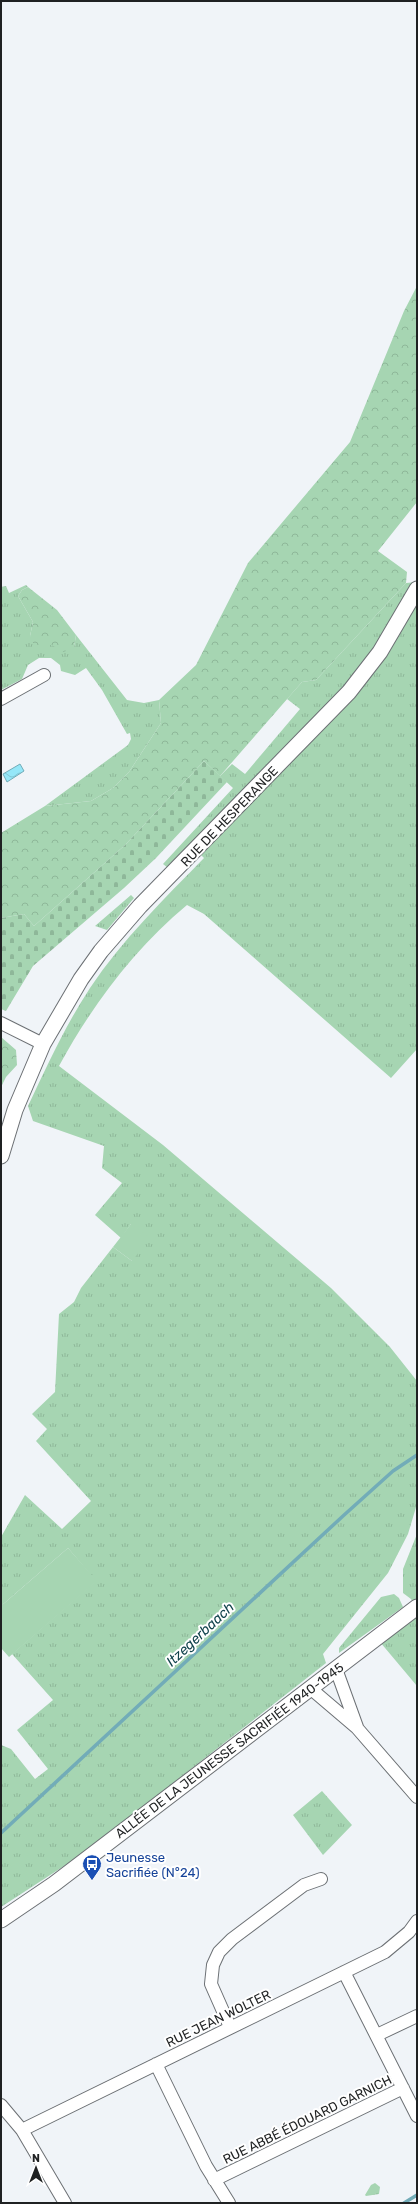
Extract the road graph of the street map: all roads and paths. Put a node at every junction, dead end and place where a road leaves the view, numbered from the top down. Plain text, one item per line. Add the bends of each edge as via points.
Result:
1 (417, 589) edge
2 (44, 675) dead end
3 (1, 700) edge
4 (1, 1023) edge
5 (43, 1044) junction
6 (1, 1156) edge
7 (417, 1607) edge
8 (336, 1668) junction
9 (310, 1688) junction
10 (357, 1728) junction
11 (417, 1797) edge
12 (321, 1879) dead end
13 (1, 1920) edge
14 (417, 1920) edge
15 (344, 1972) junction
16 (417, 2016) edge
17 (230, 2028) junction
18 (377, 2035) junction
19 (156, 2064) junction
20 (403, 2088) junction
21 (1, 2105) edge
22 (417, 2116) edge
23 (22, 2130) junction
24 (214, 2180) junction
25 (65, 2203) edge
26 (229, 2203) edge

1 - 5 main road, RUE DE HESPERANGE via 380,652 349,692 140,906 101,951 81,979
2 - 3 street
4 - 5 street
5 - 6 main road, RUE DE HESPERANGE via 15,1110
7 - 8 main road, ALLÉE DE LA JEUNESSE SACRIFIÉE 1940-1945
8 - 9 main road, ALLÉE DE LA JEUNESSE SACRIFIÉE 1940-1945
8 - 10 street
9 - 10 street
9 - 13 main road, ALLÉE DE LA JEUNESSE SACRIFIÉE 1940-1945 via 54,1884
10 - 11 street
12 - 17 street via 304,1885 232,1939 219,1952 213,1965 210,1984
14 - 15 street, RUE JEAN WOLTER via 409,1932 385,1952
15 - 17 street, RUE JEAN WOLTER
15 - 18 street, RUE ABBÉ ÉDOUARD GARNICH
16 - 18 street
17 - 19 street, RUE JEAN WOLTER
18 - 20 street, RUE ABBÉ ÉDOUARD GARNICH
19 - 23 street, RUE JEAN WOLTER
19 - 24 street
20 - 22 street
20 - 24 street, RUE ABBÉ ÉDOUARD GARNICH
21 - 23 street
23 - 25 street
24 - 26 street

